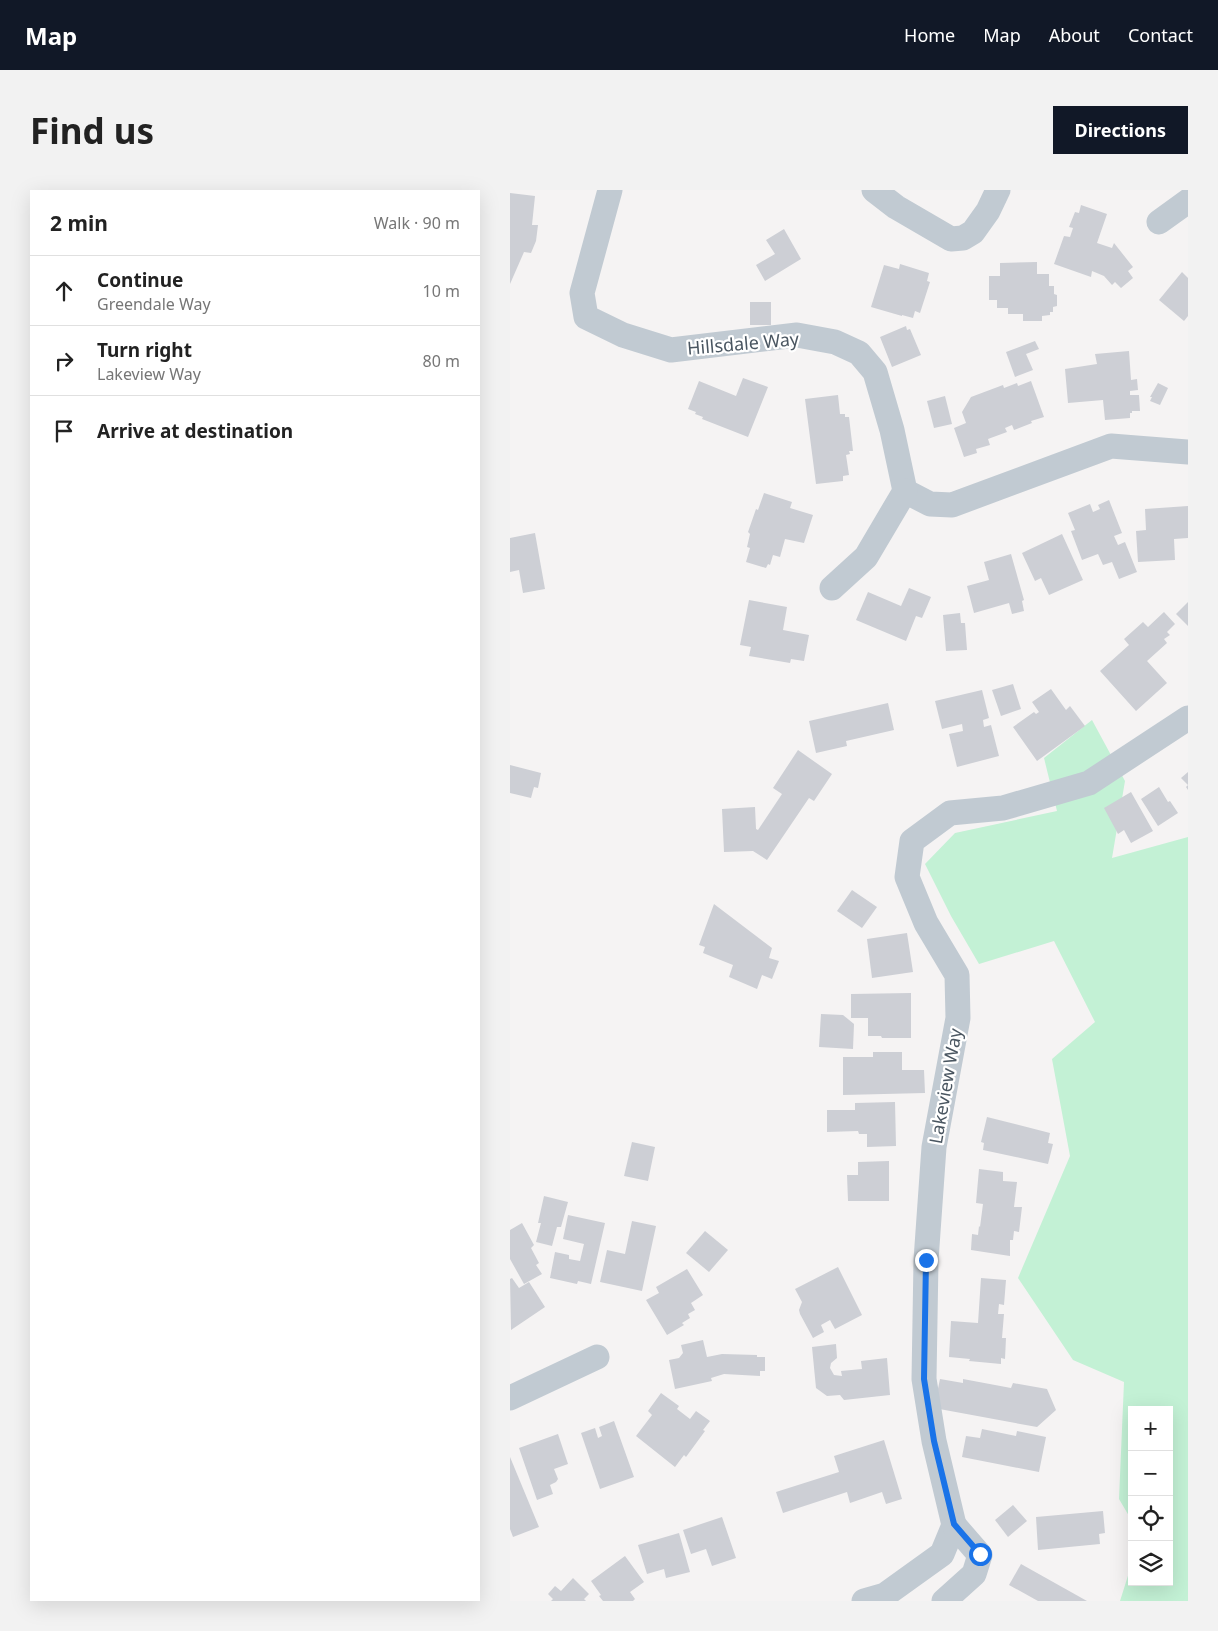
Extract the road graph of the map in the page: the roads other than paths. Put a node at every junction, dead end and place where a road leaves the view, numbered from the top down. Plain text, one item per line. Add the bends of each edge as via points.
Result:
1 (610, 190) edge
2 (874, 190) edge
3 (998, 190) edge
4 (1188, 201) edge
5 (1159, 222) dead end
6 (1188, 452) edge
7 (905, 491) junction
8 (832, 588) dead end
9 (1188, 718) edge
10 (597, 1357) dead end
11 (510, 1398) edge
12 (954, 1524) junction
13 (864, 1601) edge
14 (944, 1601) edge

1 - 7 street, Hillsdale Way via 582,293 586,317 623,335 671,350 797,335 835,342 859,353 875,372
2 - 3 street via 896,207 951,239 963,238 973,232
4 - 5 street
6 - 7 street via 1111,446 952,505 930,504
7 - 8 street via 866,558
9 - 12 street, Lakeview Way via 1089,783 1003,808 950,813 912,841 907,877 926,923 957,976 958,1018 934,1147 926,1260 924,1379 934,1441
10 - 11 street
12 - 13 street via 942,1554 884,1595
12 - 14 street via 980,1554 974,1574

